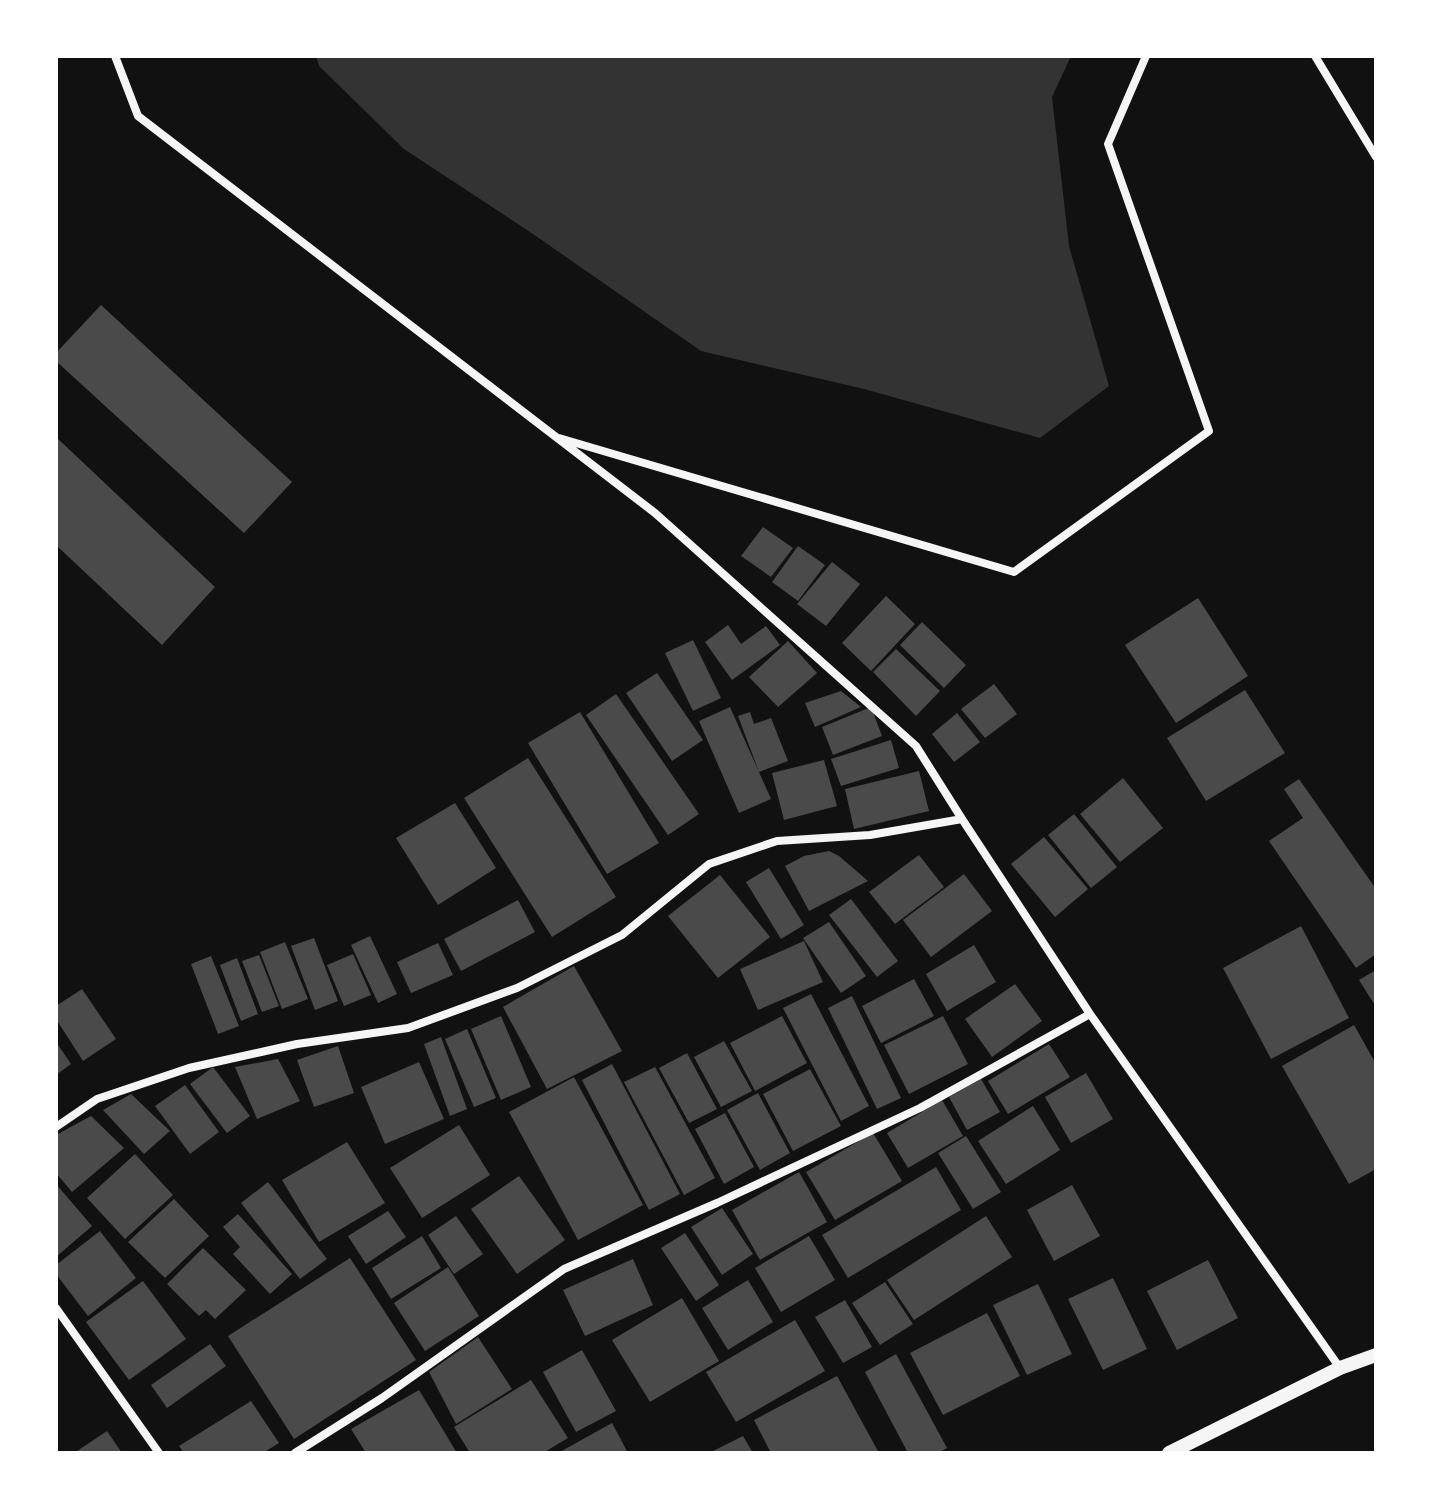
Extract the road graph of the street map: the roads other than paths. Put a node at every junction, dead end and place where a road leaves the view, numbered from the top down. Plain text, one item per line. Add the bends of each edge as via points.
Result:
1 (115, 56) edge
2 (1146, 56) edge
3 (1315, 56) edge
4 (1376, 157) edge
5 (554, 436) junction
6 (962, 819) junction
7 (1090, 1014) junction
8 (56, 1127) edge
9 (56, 1308) edge
10 (1376, 1355) edge
11 (1340, 1368) junction
12 (159, 1453) edge
13 (295, 1453) edge
14 (1169, 1453) edge

1 - 5 street via 138,116
2 - 5 street via 1108,144 1209,431 1014,572
3 - 4 street
5 - 6 street via 655,513 916,746
6 - 7 street
6 - 8 street via 870,835 777,841 709,864 622,935 517,988 408,1028 297,1044 189,1068 97,1099
7 - 11 street
7 - 13 street via 920,1108 564,1269
9 - 12 street
10 - 11 street
11 - 14 street

